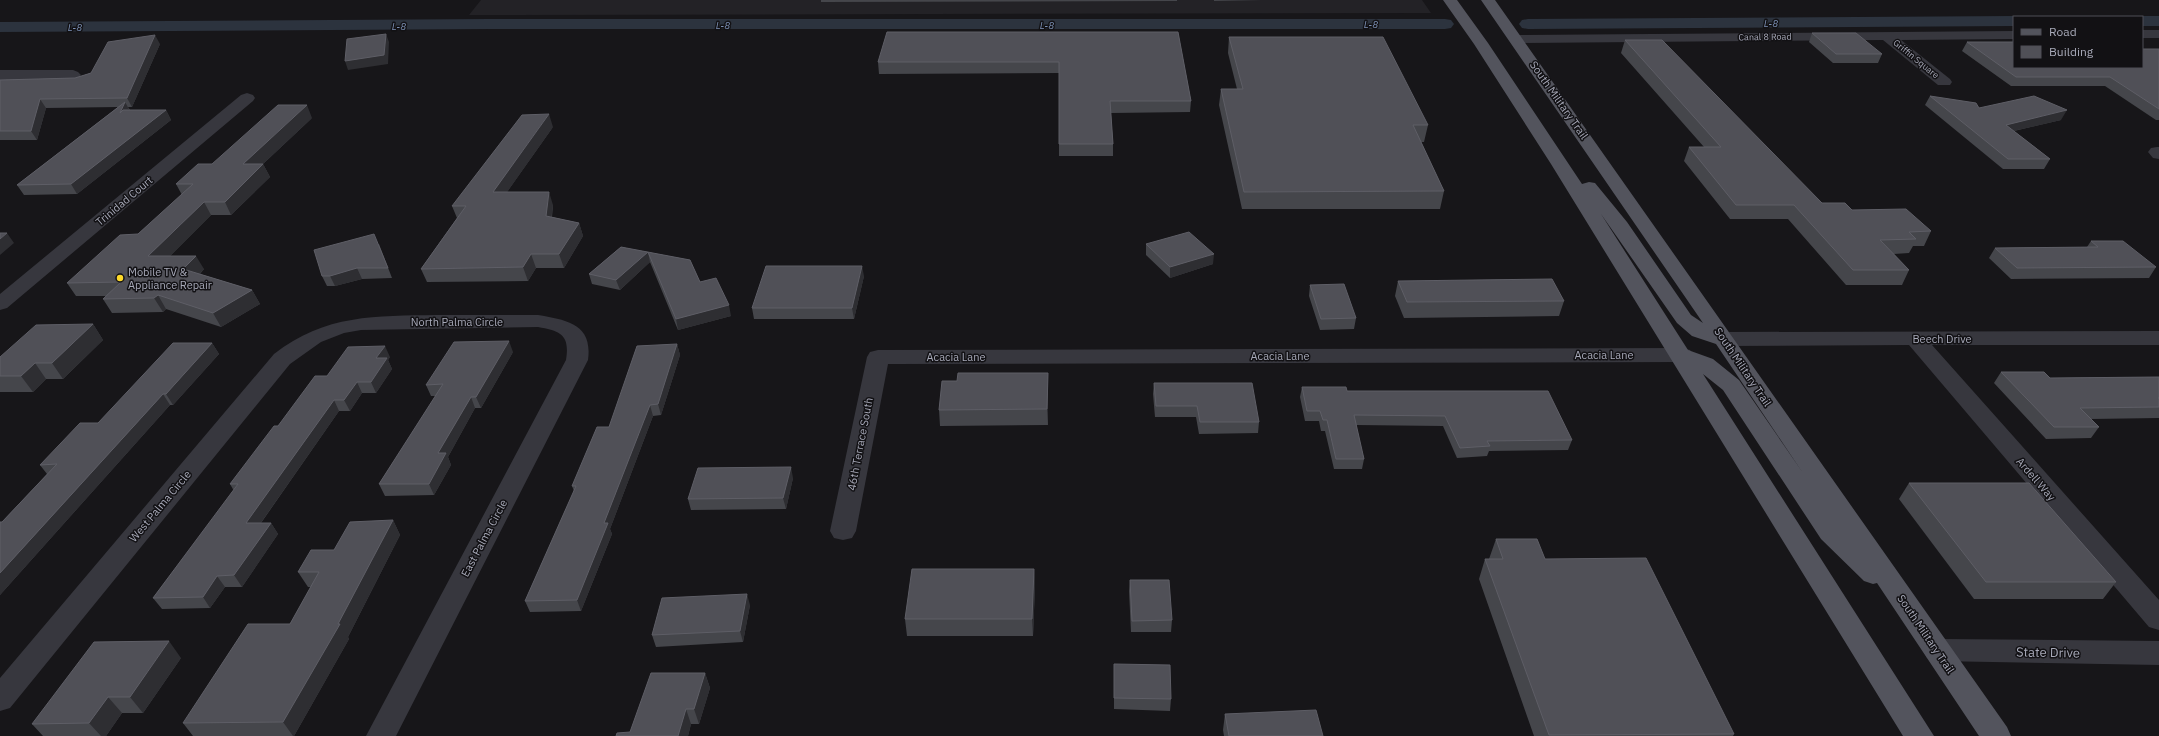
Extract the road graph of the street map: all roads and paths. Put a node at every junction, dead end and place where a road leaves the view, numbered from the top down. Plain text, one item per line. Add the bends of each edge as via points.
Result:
1 (1450, 0) edge
2 (1487, 0) edge
3 (2143, 34) edge
4 (2159, 34) edge
5 (2013, 35) edge
6 (1887, 36) junction
7 (1516, 39) junction
8 (0, 75) edge
9 (73, 75) dead end
10 (1944, 82) dead end
11 (247, 98) dead end
12 (1560, 164) junction
13 (0, 304) edge
14 (333, 328) joint
15 (577, 338) joint
16 (2159, 338) edge
17 (1724, 339) junction
18 (1915, 339) junction
19 (1682, 355) junction
20 (878, 356) joint
21 (843, 531) dead end
22 (1907, 607) junction
23 (2159, 619) edge
24 (1937, 650) junction
25 (2159, 653) edge
26 (0, 699) edge
27 (381, 736) edge
28 (1919, 736) edge
29 (1996, 736) edge

1 - 12 main road
2 - 7 main road, South Military Trail
3 - 4 street
5 - 6 street, Canal 8 Road
6 - 7 street, Canal 8 Road
6 - 10 street, Griffin Square
7 - 17 main road, South Military Trail
8 - 9 street
11 - 13 street, Trinidad Court
12 - 17 main road via 1589,187 1620,226 1684,319 1699,331
12 - 19 main road
14 - 15 street, North Palma Circle via 374,322 538,321 568,329
14 - 26 street, West Palma Circle via 301,344 282,359
15 - 27 street, East Palma Circle via 580,348 577,360
16 - 18 street, Beech Drive
17 - 18 street, Beech Drive
17 - 22 main road, South Military Trail
18 - 23 street, Ardell Way
19 - 20 street, Acacia Lane
19 - 22 main road via 1705,364 1731,385 1830,532
19 - 28 main road
20 - 21 street, 46th Terrace South
22 - 24 main road, South Military Trail
24 - 25 street, State Drive
24 - 29 main road, South Military Trail

